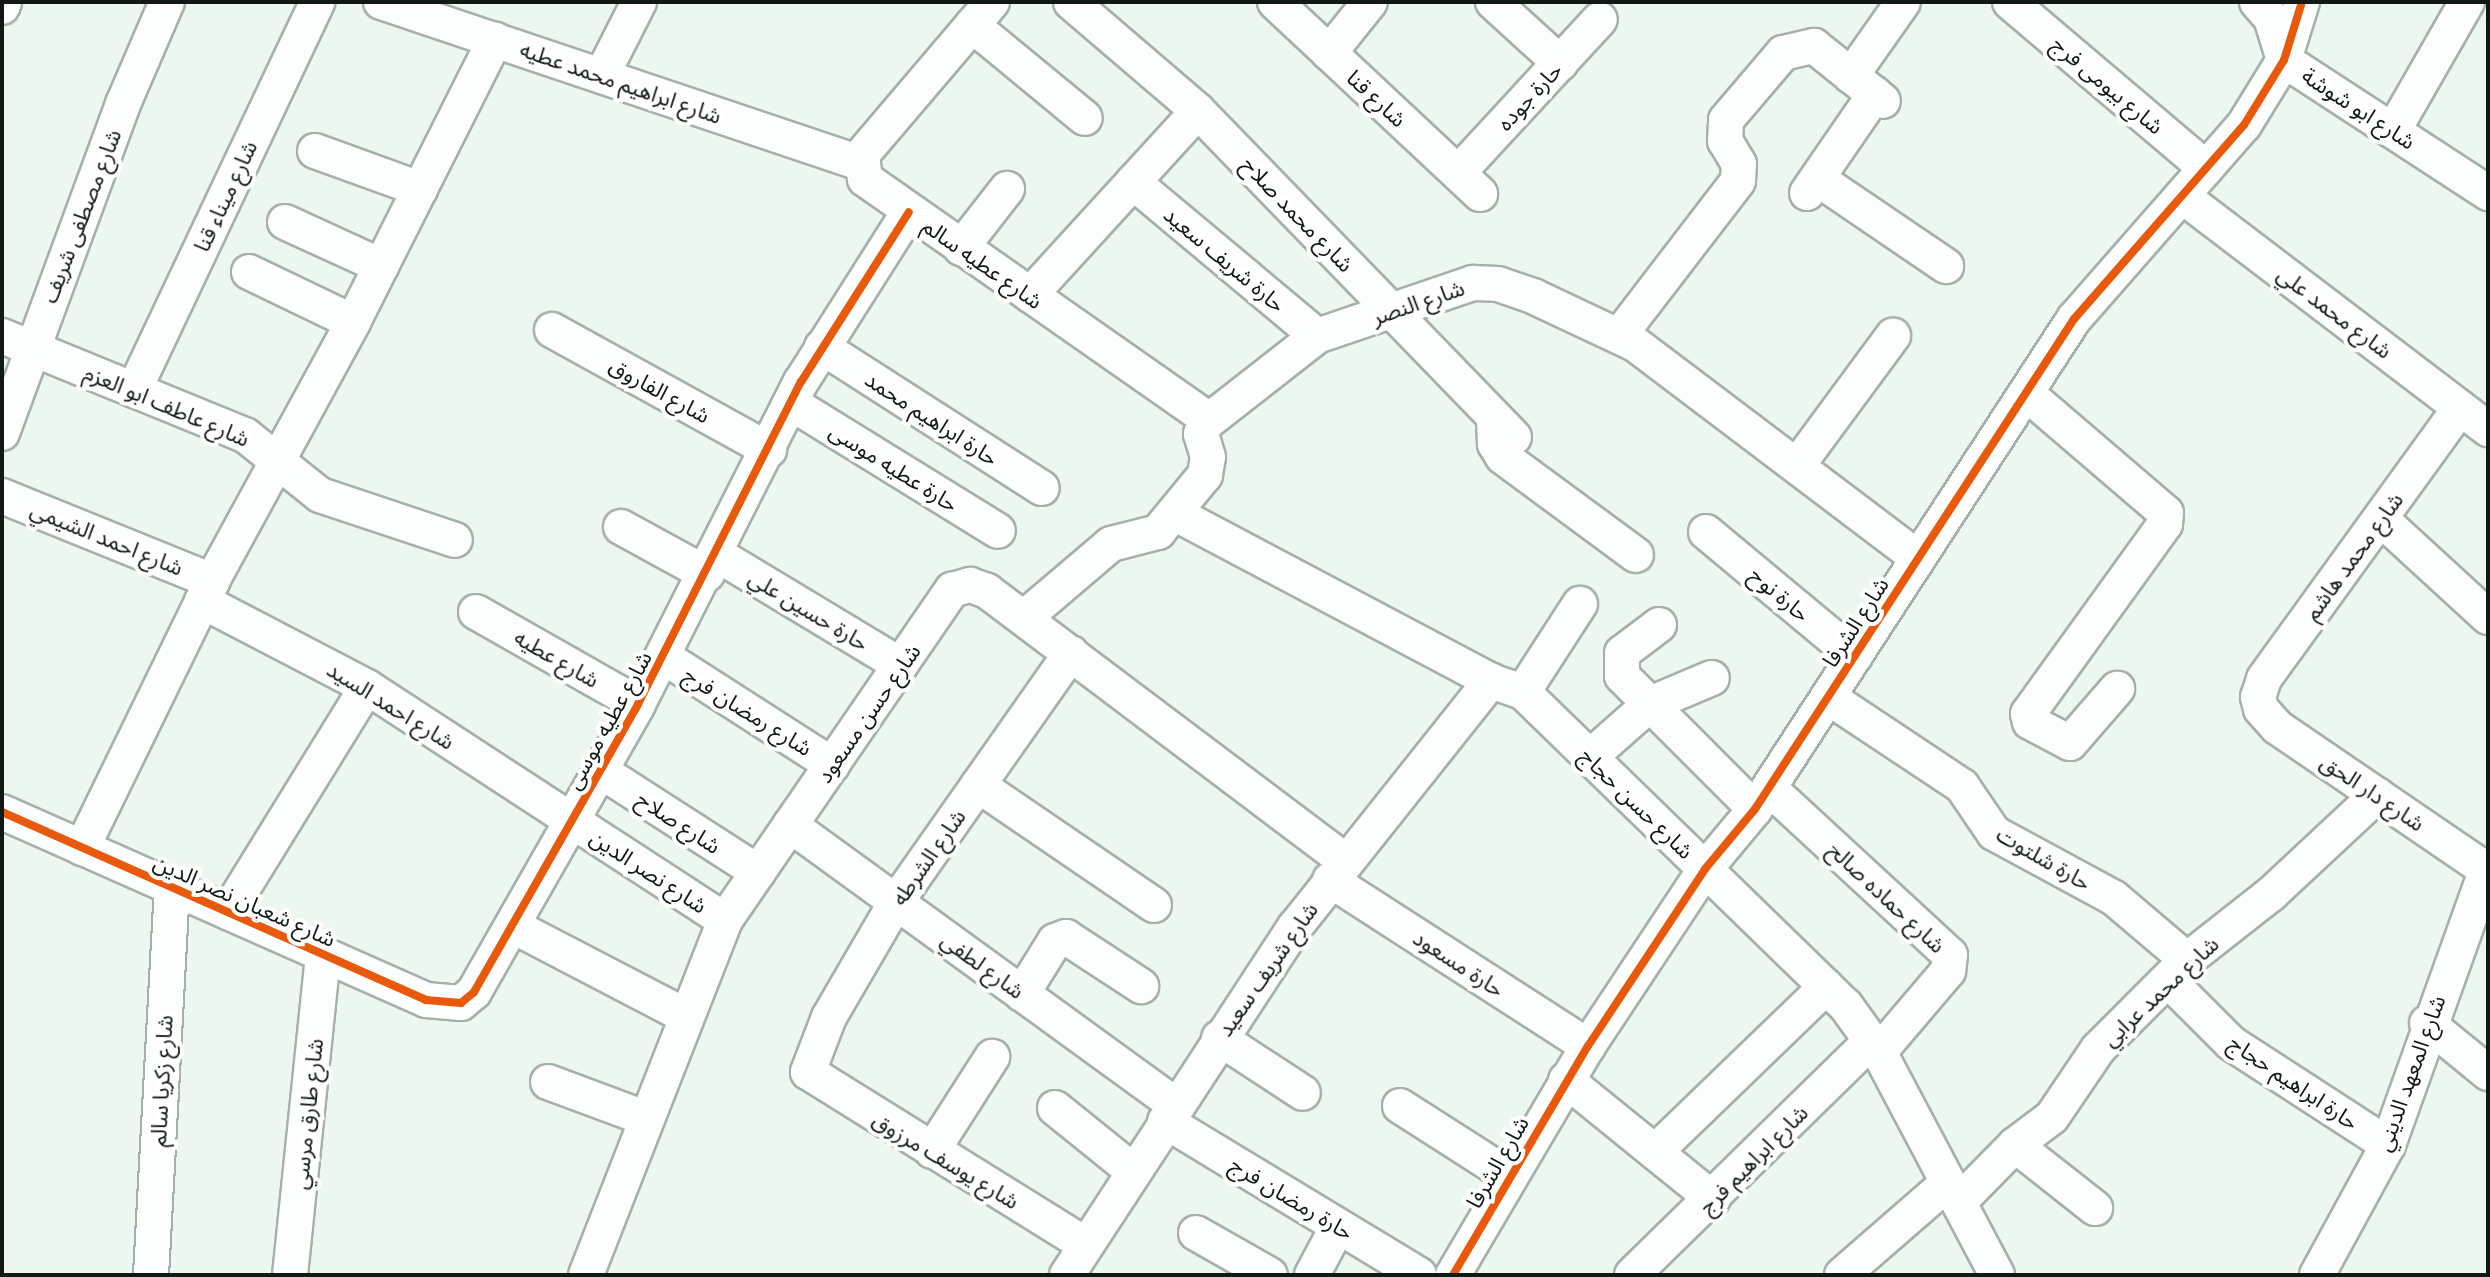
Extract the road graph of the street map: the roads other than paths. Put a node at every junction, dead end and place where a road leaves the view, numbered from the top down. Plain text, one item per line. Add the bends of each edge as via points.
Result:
1 (167, 2) edge
2 (317, 2) edge
3 (381, 2) edge
4 (639, 2) edge
5 (1071, 2) edge
6 (1275, 2) edge
7 (1370, 2) edge
8 (1493, 2) edge
9 (1903, 2) edge
10 (2010, 2) edge
11 (2257, 2) edge
12 (2302, 2) edge
13 (2467, 2) edge
14 (982, 14) edge
15 (1600, 19) dead end
16 (495, 40) junction
17 (1329, 53) junction
18 (2284, 60) junction
19 (1560, 63) junction
20 (602, 75) junction
21 (1870, 90) junction
22 (1198, 111) junction
23 (1085, 118) dead end
24 (2393, 131) junction
25 (315, 151) dead end
26 (860, 163) junction
27 (2206, 168) junction
28 (1133, 182) junction
29 (1469, 184) joint
30 (420, 189) junction
31 (1007, 189) dead end
32 (2488, 193) edge
33 (2182, 196) junction
34 (909, 212) junction
35 (285, 222) dead end
36 (961, 248) junction
37 (381, 266) junction
38 (1946, 266) dead end
39 (249, 272) dead end
40 (1030, 295) junction
41 (1392, 311) junction
42 (353, 322) junction
43 (552, 330) dead end
44 (1317, 336) junction
45 (1619, 336) junction
46 (1893, 336) dead end
47 (17, 342) edge
48 (822, 347) junction
49 (134, 390) junction
50 (2026, 393) junction
51 (791, 403) junction
52 (2460, 408) junction
53 (1209, 420) junction
54 (2488, 429) edge
55 (2, 433) edge
56 (769, 450) junction
57 (278, 459) junction
58 (1797, 466) junction
59 (1042, 488) dead end
60 (2, 496) edge
61 (1174, 513) junction
62 (2381, 519) junction
63 (621, 527) dead end
64 (998, 531) dead end
65 (1706, 532) dead end
66 (455, 540) dead end
67 (1636, 555) dead end
68 (1918, 558) junction
69 (713, 565) junction
70 (207, 591) junction
71 (1580, 604) dead end
72 (476, 612) dead end
73 (2488, 617) edge
74 (1024, 618) junction
75 (1659, 625) dead end
76 (1071, 653) junction
77 (1855, 656) junction
78 (664, 657) junction
79 (900, 665) junction
80 (1712, 678) dead end
81 (367, 687) junction
82 (1507, 687) junction
83 (2117, 689) dead end
84 (1828, 697) junction
85 (638, 704) junction
86 (1650, 704) junction
87 (2261, 709) joint
88 (1590, 757) junction
89 (832, 765) junction
90 (601, 771) junction
91 (978, 785) junction
92 (2377, 795) junction
93 (1762, 799) junction
94 (2, 812) edge
95 (573, 822) junction
96 (790, 825) junction
97 (82, 848) junction
98 (2487, 868) edge
99 (1705, 869) junction
100 (1338, 870) junction
101 (758, 872) junction
102 (172, 887) junction
103 (896, 902) junction
104 (1154, 905) dead end
105 (228, 912) junction
106 (725, 920) junction
107 (513, 926) junction
108 (323, 954) junction
109 (2179, 971) junction
110 (1141, 986) dead end
111 (1826, 987) junction
112 (474, 992) joint
113 (1022, 994) junction
114 (684, 1015) junction
115 (2427, 1023) junction
116 (1219, 1038) junction
117 (1588, 1046) junction
118 (1875, 1046) junction
119 (992, 1057) dead end
120 (808, 1072) joint
121 (2488, 1073) edge
122 (1566, 1080) junction
123 (548, 1082) dead end
124 (1303, 1093) dead end
125 (1400, 1106) dead end
126 (1055, 1108) dead end
127 (1170, 1113) junction
128 (645, 1118) junction
129 (2015, 1145) junction
130 (2388, 1145) junction
131 (932, 1151) junction
132 (1655, 1152) junction
133 (1133, 1171) junction
134 (1508, 1175) junction
135 (1953, 1192) junction
136 (1713, 1199) junction
137 (2084, 1210) dead end
138 (1338, 1226) junction
139 (1196, 1233) dead end
140 (1086, 1245) junction
141 (151, 1275) edge
142 (290, 1275) edge
143 (586, 1275) edge
144 (1067, 1275) edge
145 (1270, 1275) edge
146 (1312, 1275) edge
147 (1419, 1275) edge
148 (1453, 1275) edge
149 (1632, 1275) edge
150 (1842, 1275) edge
151 (1997, 1275) edge
152 (2317, 1275) edge

1 - 47 street, شارع مصطفى شريف
2 - 49 street, شارع ميناء قنا
3 - 16 street, شارع ابراهيم محمد عطيه
4 - 20 street
5 - 22 street, شارع محمد صلاح
6 - 17 street, شارع قنا
7 - 17 street
8 - 19 street
9 - 21 street
10 - 27 street, شارع بيومى فرج
11 - 18 street, شارع ابو شوشة via 2271,18
12 - 18 street, شارع الشرفا
13 - 24 street
14 - 23 street
14 - 26 street
15 - 19 street, حارة جوده
16 - 20 street, شارع ابراهيم محمد عطيه
16 - 30 street
17 - 29 street, شارع قنا
18 - 24 street, شارع ابو شوشة
18 - 27 street, شارع الشرفا via 2244,125
19 - 29 street, حارة جوده
20 - 26 street, شارع ابراهيم محمد عطيه
21 - 38 street via 1812,186
21 - 45 street via 1814,46 1783,53 1726,120 1725,141 1739,164 1738,181
22 - 28 street
22 - 41 street, شارع محمد صلاح
24 - 32 street, شارع ابو شوشة
25 - 30 street
26 - 34 street, شارع عطيه سالم via 871,185
27 - 33 street, شارع الشرفا
28 - 40 street
28 - 44 street, حارة شريف سعيد
30 - 37 street
31 - 36 street
33 - 50 street, شارع الشرفا via 2074,319
33 - 52 street, شارع محمد علي
34 - 36 street, شارع عطيه سالم
34 - 48 street, شارع عطيه موسى
35 - 37 street
36 - 40 street, شارع عطيه سالم
37 - 42 street
39 - 42 street
40 - 53 street, شارع عطيه سالم
41 - 44 street, شارع النصر
41 - 45 street, شارع النصر via 1473,283 1498,284
41 - 67 street, شارع محمد صلاح via 1504,428 1495,444 1503,457
42 - 57 street
43 - 56 street, شارع الفاروق
44 - 53 street, شارع النصر
45 - 58 street, شارع النصر
46 - 58 street
47 - 49 street, شارع عاطف ابو العزم
47 - 55 street, شارع مصطفى شريف
48 - 51 street, شارع عطيه موسى
48 - 59 street, حارة ابراهيم محمد
49 - 57 street, شارع عاطف ابو العزم via 245,435
50 - 68 street, شارع الشرفا
50 - 83 street via 2166,513 2165,524 2028,714 2030,722 2070,743
51 - 56 street, شارع عطيه موسى
51 - 64 street, حارة عطيه موسى
52 - 54 street, شارع محمد علي
52 - 62 street, شارع محمد هاشم
53 - 61 street via 1201,434 1208,457 1205,475
56 - 69 street, شارع عطيه موسى
57 - 66 street, شارع عاطف ابو العزم via 295,480 320,495
57 - 70 street
58 - 68 street, شارع النصر
60 - 70 street, شارع احمد الشيمي
61 - 74 street via 1145,539 1111,544
61 - 82 street, شارع حسن حجاج
62 - 73 street
62 - 87 street, شارع محمد هاشم via 2264,679
63 - 69 street, حارة حسين علي
65 - 77 street, حارة نوح
68 - 77 street, شارع الشرفا
69 - 78 street, شارع عطيه موسى
69 - 79 street, حارة حسين علي
70 - 81 street, شارع احمد السيد
70 - 97 street
71 - 82 street, شارع شريف سعيد
72 - 85 street, شارع عطيه
74 - 76 street, شارع حسن مسعود
74 - 79 street, شارع حسن مسعود via 987,591 961,586
75 - 86 street via 1619,660 1622,676
76 - 91 street, شارع الشرطه
76 - 100 street, شارع حسن مسعود
77 - 84 street, شارع الشرفا
78 - 85 street, شارع عطيه موسى
78 - 89 street, شارع رمضان فرج
79 - 89 street, شارع حسن مسعود
80 - 86 street
81 - 95 street, شارع احمد السيد
81 - 105 street
82 - 88 street, شارع حسن حجاج
82 - 100 street, شارع شريف سعيد
84 - 93 street, شارع الشرفا
84 - 109 street, حارة شلتوت via 1962,786 1994,833 2114,898
85 - 90 street, شارع عطيه موسى
86 - 88 street
86 - 93 street
87 - 92 street, شارع دار الحق via 2277,727
88 - 99 street, شارع حسن حجاج
89 - 96 street, شارع حسن مسعود
90 - 95 street, شارع عطيه موسى
90 - 101 street, شارع صلاح
91 - 103 street, شارع الشرطه
91 - 104 street
92 - 98 street, شارع دار الحق
92 - 109 street, شارع محمد عرابي
93 - 99 street, شارع الشرفا
93 - 118 street, شارع حماده صالح via 1950,955 1948,971
94 - 97 street, شارع شعبان نصر الدين
95 - 106 street, شارع نصر الدين
95 - 107 street, شارع عطيه موسى
96 - 101 street, شارع حسن مسعود
96 - 103 street, شارع لطفي
97 - 102 street, شارع شعبان نصر الدين
98 - 115 street, شارع المعهد الديني
99 - 111 street, شارع حسن حجاج
99 - 117 street, شارع الشرفا
100 - 116 street, شارع شريف سعيد
100 - 117 street, حارة مسعود
101 - 106 street, شارع حسن مسعود
102 - 105 street, شارع شعبان نصر الدين
102 - 141 street, شارع زكريا سالم
103 - 113 street, شارع لطفي
103 - 120 street, شارع الشرطه via 829,1017
105 - 108 street, شارع شعبان نصر الدين
106 - 114 street, شارع حسن مسعود
107 - 112 street, شارع عطيه موسى
107 - 114 street
108 - 112 street, شارع شعبان نصر الدين via 426,1000 461,1003
108 - 142 street, شارع طارق مرسي
109 - 129 street, شارع محمد عرابي via 2098,1049 2052,1117
109 - 130 street, حارة ابراهيم حجاج via 2231,1043
110 - 113 street via 1066,937 1055,941
111 - 118 street, شارع حسن حجاج
111 - 132 street
113 - 127 street, شارع لطفي
114 - 128 street, شارع حسن مسعود
115 - 121 street
115 - 130 street, شارع المعهد الديني
116 - 124 street
116 - 127 street, شارع شريف سعيد
117 - 122 street, شارع الشرفا
118 - 135 street, شارع حسن حجاج
118 - 136 street, شارع ابراهيم فرج
119 - 131 street
120 - 131 street, شارع يوسف مرزوق
122 - 132 street
122 - 134 street, شارع الشرفا
123 - 128 street
125 - 134 street
126 - 133 street
127 - 133 street, شارع شريف سعيد
127 - 138 street, حارة رمضان فرج
128 - 143 street, شارع حسن مسعود
129 - 135 street, شارع محمد عرابي
129 - 137 street
130 - 152 street, شارع المعهد الديني
131 - 140 street, شارع يوسف مرزوق
132 - 136 street
133 - 140 street, شارع شريف سعيد
134 - 148 street, شارع الشرفا
135 - 150 street, شارع محمد عرابي
135 - 151 street, شارع حسن حجاج
136 - 149 street, شارع ابراهيم فرج
138 - 146 street
138 - 147 street, حارة رمضان فرج
139 - 145 street
140 - 144 street, شارع شريف سعيد

